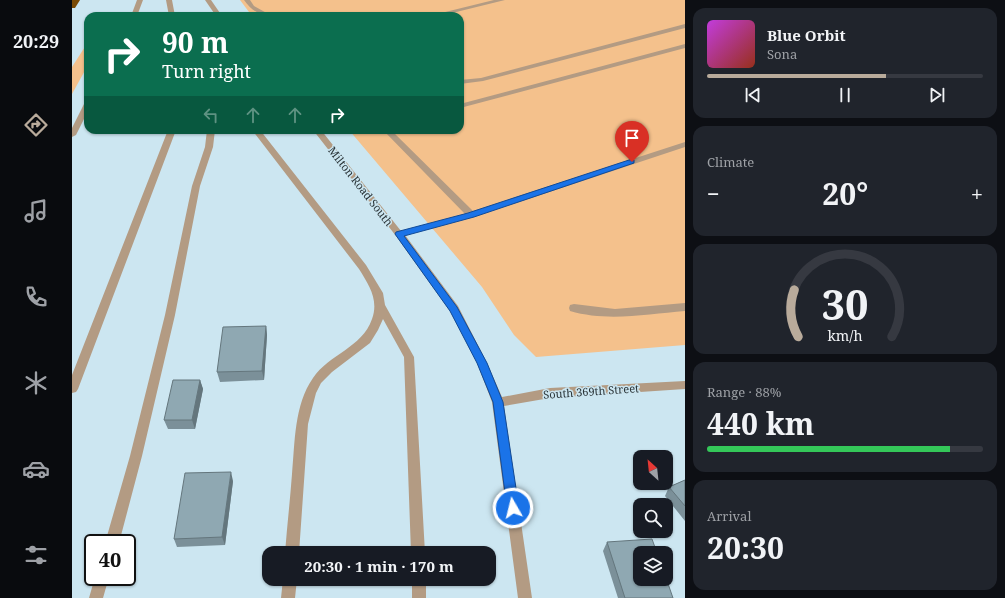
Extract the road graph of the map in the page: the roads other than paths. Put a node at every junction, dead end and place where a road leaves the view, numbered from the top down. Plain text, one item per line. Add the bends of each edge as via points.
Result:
1 (76, 0) edge
2 (140, 0) edge
3 (169, 0) edge
4 (208, 0) edge
5 (247, 0) edge
6 (502, 0) edge
7 (72, 6) edge
8 (136, 12) edge
9 (171, 12) edge
10 (217, 12) edge
11 (261, 12) edge
12 (450, 12) edge
13 (685, 26) edge
14 (685, 46) edge
15 (464, 82) edge
16 (464, 105) edge
17 (84, 112) edge
18 (170, 134) edge
19 (211, 134) edge
20 (259, 134) edge
21 (320, 134) edge
22 (391, 134) edge
23 (72, 135) edge
24 (685, 144) edge
25 (471, 215) junction
26 (399, 234) junction
27 (380, 305) junction
28 (685, 307) edge
29 (574, 308) dead end
30 (685, 385) edge
31 (72, 389) edge
32 (498, 402) junction
33 (114, 534) edge
34 (293, 546) edge
35 (418, 546) edge
36 (99, 586) edge
37 (289, 586) edge
38 (419, 586) edge
39 (96, 598) edge
40 (288, 598) edge
41 (420, 598) edge
42 (526, 598) edge

1 - 7 highway
2 - 8 street
3 - 9 street
4 - 10 street
5 - 11 street via 252,7
6 - 12 street
13 - 15 street via 481,80
14 - 16 street
17 - 23 street
18 - 31 street
19 - 33 street via 209,147 196,186 168,323
20 - 27 street via 363,267 378,294
21 - 26 street, Milton Road South
22 - 25 street
24 - 25 street
25 - 26 street
26 - 32 street, Milton Road South via 454,309 482,363
27 - 34 street via 378,318 366,340 328,369 317,380 310,393 302,424
27 - 35 street via 409,357
28 - 29 street via 603,312
30 - 32 street, South 369th Street via 550,393
32 - 42 street, Milton Road South
36 - 39 street
37 - 40 street
38 - 41 street

